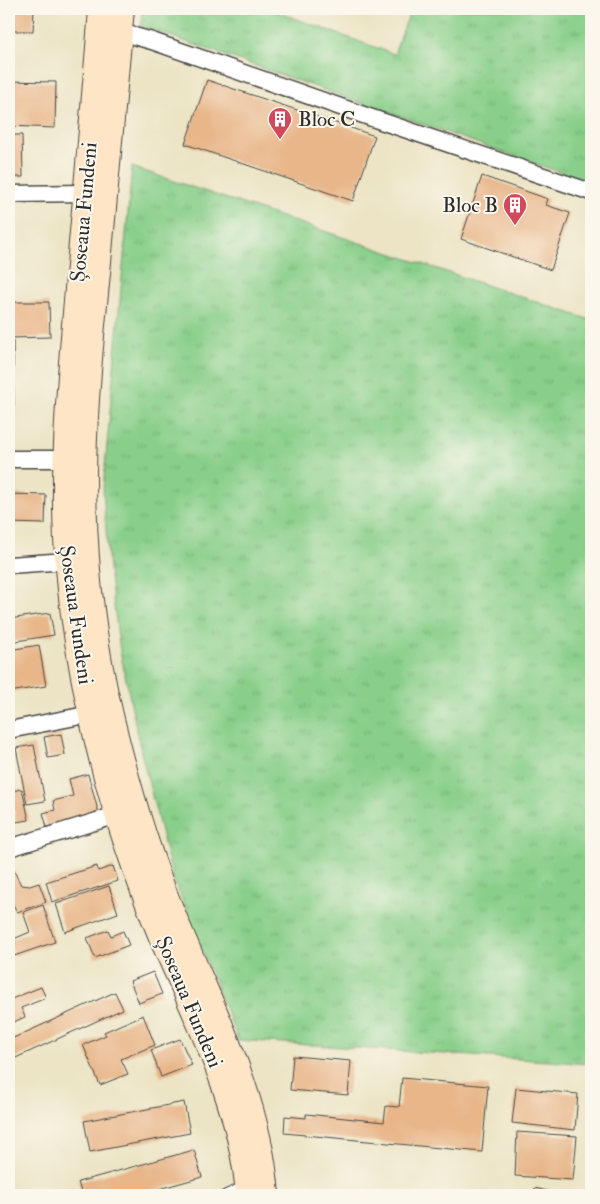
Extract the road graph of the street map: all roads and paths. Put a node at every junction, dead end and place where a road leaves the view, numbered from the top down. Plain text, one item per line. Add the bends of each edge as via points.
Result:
1 (101, 9) edge
2 (122, 9) edge
3 (120, 32) junction
4 (591, 192) edge
5 (86, 193) junction
6 (9, 194) edge
7 (9, 459) edge
8 (65, 460) junction
9 (67, 560) junction
10 (9, 564) edge
11 (91, 714) junction
12 (9, 730) edge
13 (117, 815) junction
14 (9, 848) edge
15 (254, 1192) edge
16 (225, 1195) edge

1 - 5 main road, Șoseaua Fundeni
2 - 3 main road, Șoseaua Fundeni
3 - 4 street
3 - 15 main road, Șoseaua Fundeni via 85,438 88,577 109,709 140,823 167,900 246,1090 258,1133
5 - 6 street
5 - 8 main road, Șoseaua Fundeni
7 - 8 street
8 - 9 main road, Șoseaua Fundeni
9 - 10 street
9 - 11 main road, Șoseaua Fundeni
11 - 12 street
11 - 13 main road, Șoseaua Fundeni
13 - 14 street
13 - 15 main road, Șoseaua Fundeni via 148,905 221,1075
15 - 16 lane

